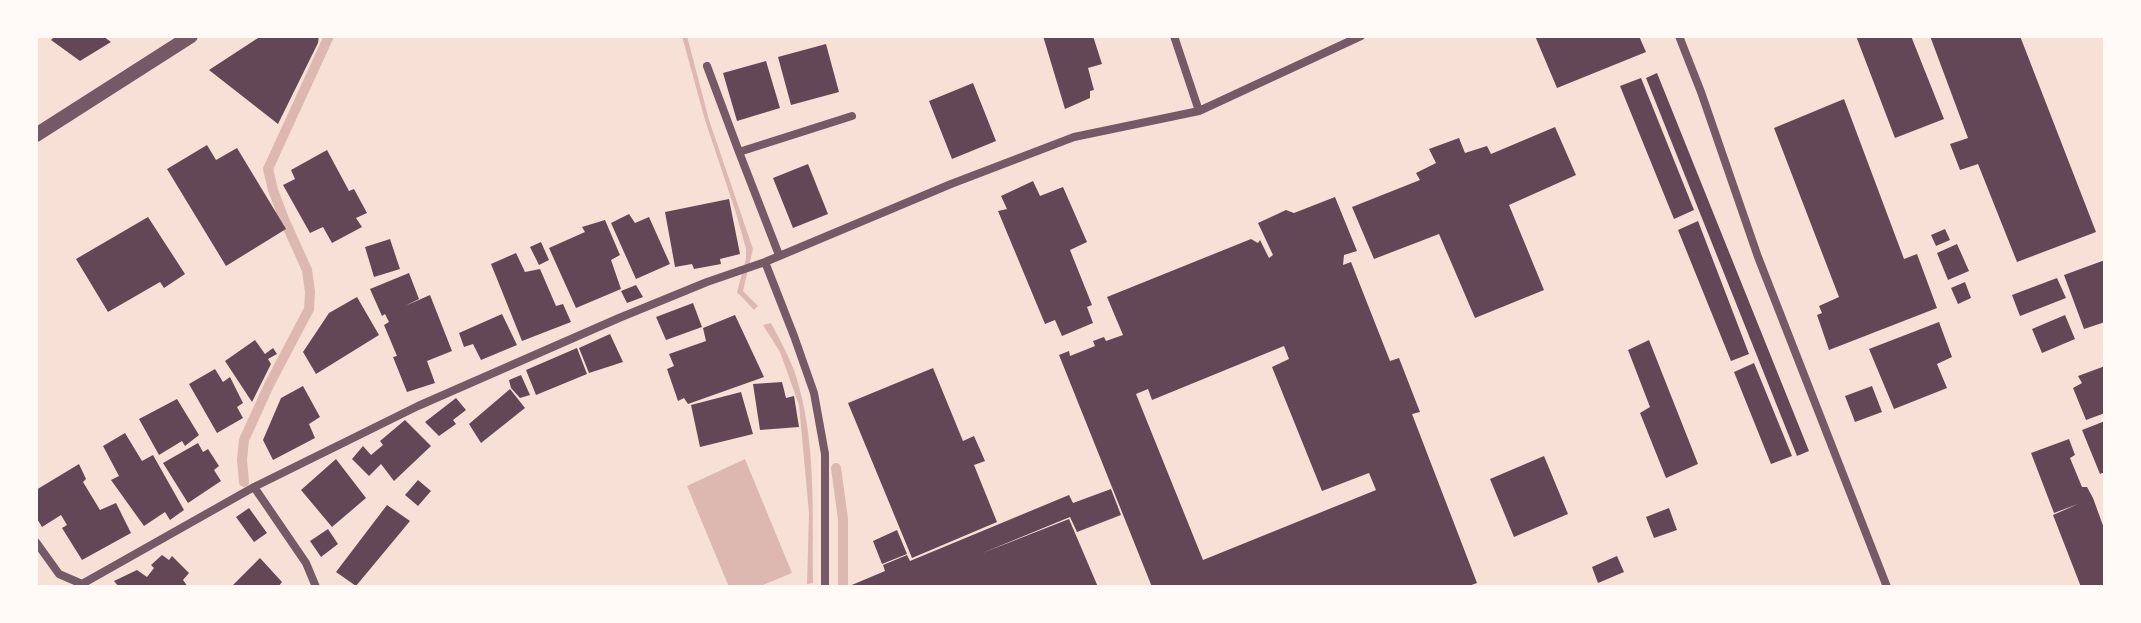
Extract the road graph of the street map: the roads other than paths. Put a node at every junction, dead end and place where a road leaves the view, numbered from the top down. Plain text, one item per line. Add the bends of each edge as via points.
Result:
1 (191, 36) edge
2 (1174, 36) edge
3 (1361, 36) edge
4 (1679, 36) edge
5 (707, 66) dead end
6 (1199, 111) junction
7 (852, 116) dead end
8 (36, 135) edge
9 (739, 152) junction
10 (779, 255) junction
11 (765, 262) junction
12 (254, 487) junction
13 (36, 542) edge
14 (316, 587) edge
15 (825, 587) edge
16 (1887, 587) edge

1 - 8 street
2 - 6 street
3 - 6 street
4 - 16 street via 1758,257
5 - 9 street
6 - 10 street via 1074,137
7 - 9 street
9 - 10 street
10 - 11 street
11 - 12 street via 619,318 418,406
11 - 15 street via 814,393 825,454
12 - 13 street via 82,584 59,574
12 - 14 street via 306,563

